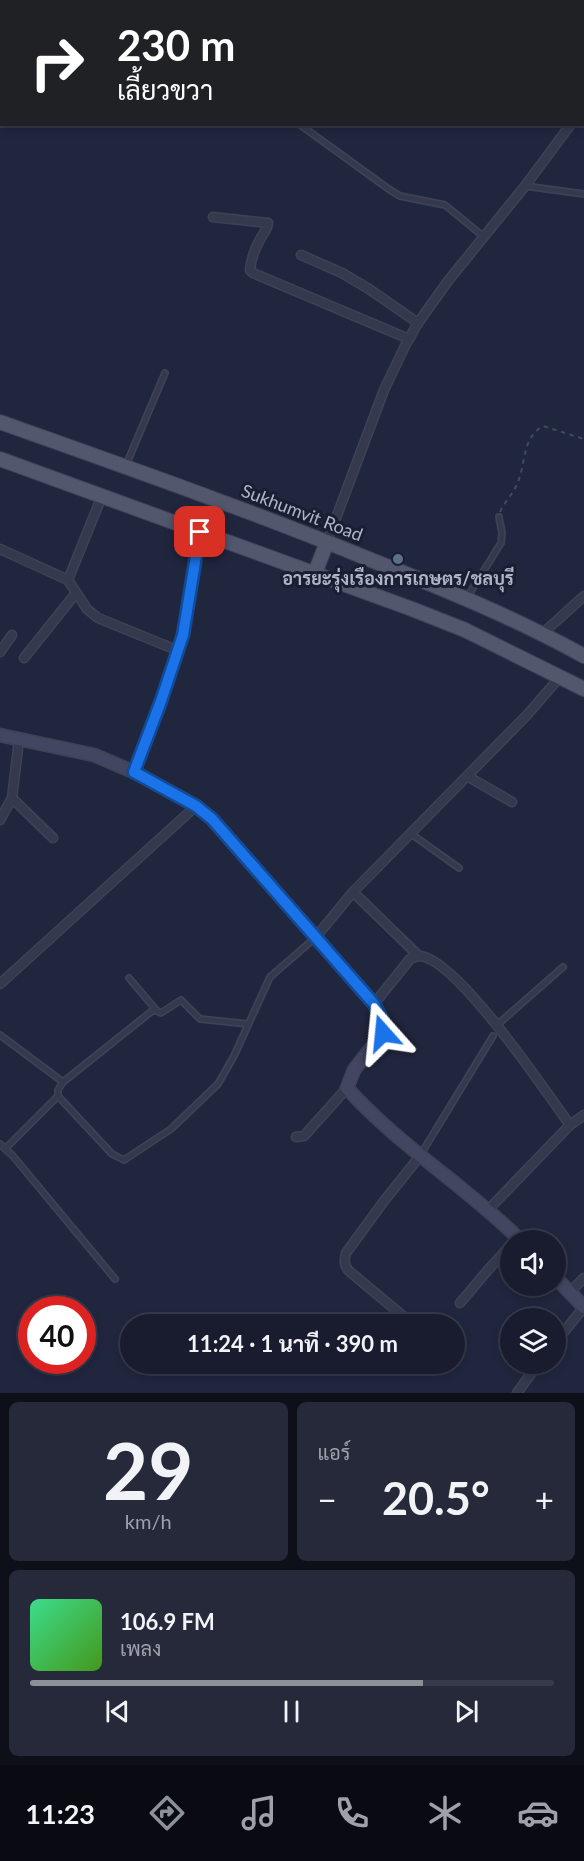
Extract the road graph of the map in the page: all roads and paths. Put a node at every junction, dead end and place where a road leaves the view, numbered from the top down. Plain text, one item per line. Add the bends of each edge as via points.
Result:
1 (302, 126) edge
2 (570, 126) edge
3 (525, 186) junction
4 (584, 194) edge
5 (213, 217) dead end
6 (484, 237) junction
7 (302, 255) dead end
8 (418, 323) junction
9 (409, 339) junction
10 (165, 373) dead end
11 (0, 422) edge
12 (584, 439) edge
13 (1, 462) edge
14 (126, 465) junction
15 (102, 496) junction
16 (499, 517) joint
17 (200, 532) junction
18 (327, 542) junction
19 (0, 549) edge
20 (315, 573) junction
21 (68, 580) junction
22 (76, 593) junction
23 (584, 596) edge
24 (467, 598) junction
25 (543, 633) junction
26 (12, 635) dead end
27 (179, 651) junction
28 (0, 652) edge
29 (584, 656) edge
30 (24, 658) dead end
31 (560, 677) junction
32 (584, 689) edge
33 (0, 735) edge
34 (19, 740) junction
35 (134, 772) junction
36 (467, 776) junction
37 (12, 798) junction
38 (512, 802) dead end
39 (196, 806) junction
40 (0, 820) edge
41 (410, 833) junction
42 (52, 838) dead end
43 (459, 868) dead end
44 (353, 892) junction
45 (315, 938) junction
46 (419, 956) junction
47 (562, 967) dead end
48 (129, 978) dead end
49 (0, 984) edge
50 (374, 1004) junction
51 (157, 1011) junction
52 (248, 1024) junction
53 (497, 1025) junction
54 (0, 1035) edge
55 (493, 1036) dead end
56 (63, 1082) junction
57 (347, 1089) junction
58 (58, 1096) junction
59 (584, 1114) edge
60 (570, 1125) junction
61 (296, 1137) dead end
62 (0, 1144) edge
63 (5, 1149) junction
64 (420, 1155) junction
65 (488, 1210) junction
66 (506, 1230) edge
67 (500, 1259) edge
68 (584, 1278) edge
69 (116, 1279) dead end
70 (566, 1288) edge
71 (570, 1292) junction
72 (460, 1303) dead end
73 (584, 1307) edge
74 (401, 1314) edge
75 (566, 1329) edge
76 (531, 1374) edge
77 (517, 1393) edge

1 - 6 lane via 390,190 400,196 445,205
2 - 3 street
3 - 4 lane
3 - 6 street
5 - 9 street via 268,223 250,265 253,273
6 - 8 street
7 - 8 street via 342,273
8 - 9 street
9 - 18 street via 384,390
10 - 14 lane
11 - 14 main road, Sukhumvit Road
12 - 16 path via 543,426 535,430 528,441 518,483
13 - 15 main road
14 - 18 main road, Sukhumvit Road
15 - 17 main road
15 - 21 street
16 - 24 lane via 501,543
17 - 20 main road
17 - 27 street
18 - 20 main road
18 - 24 main road, Sukhumvit Road
19 - 21 street
20 - 31 main road via 465,630
21 - 22 street
22 - 27 street via 98,618
22 - 30 street
23 - 25 street
24 - 25 main road, Sukhumvit Road
25 - 29 main road, Sukhumvit Road
26 - 28 street
27 - 35 street
31 - 32 main road
31 - 36 street
33 - 34 street
34 - 35 street via 94,755
34 - 37 street
35 - 39 street
36 - 38 street
36 - 41 street
37 - 40 street
37 - 42 street
39 - 45 street via 212,819
39 - 49 street
41 - 43 lane
41 - 44 street
44 - 45 street
44 - 46 street
45 - 50 street
45 - 52 lane via 270,977
46 - 50 street via 410,959
46 - 53 street via 436,963 469,991
47 - 53 lane
48 - 51 lane
50 - 57 street via 383,1021 383,1033 354,1070
51 - 52 lane via 161,1013 182,1000 200,1019
51 - 56 lane via 152,1011
52 - 58 lane via 218,1084 171,1129 124,1160 112,1154
53 - 60 street
54 - 56 lane
55 - 64 lane
56 - 58 lane
57 - 61 street via 304,1136
57 - 64 street
58 - 63 lane
59 - 60 street
60 - 65 street
62 - 63 lane
63 - 69 lane
64 - 65 street
64 - 74 street via 346,1253 344,1262 349,1271
65 - 66 street
67 - 72 street
68 - 71 street
70 - 71 street
71 - 73 street
73 - 75 street
76 - 77 street

